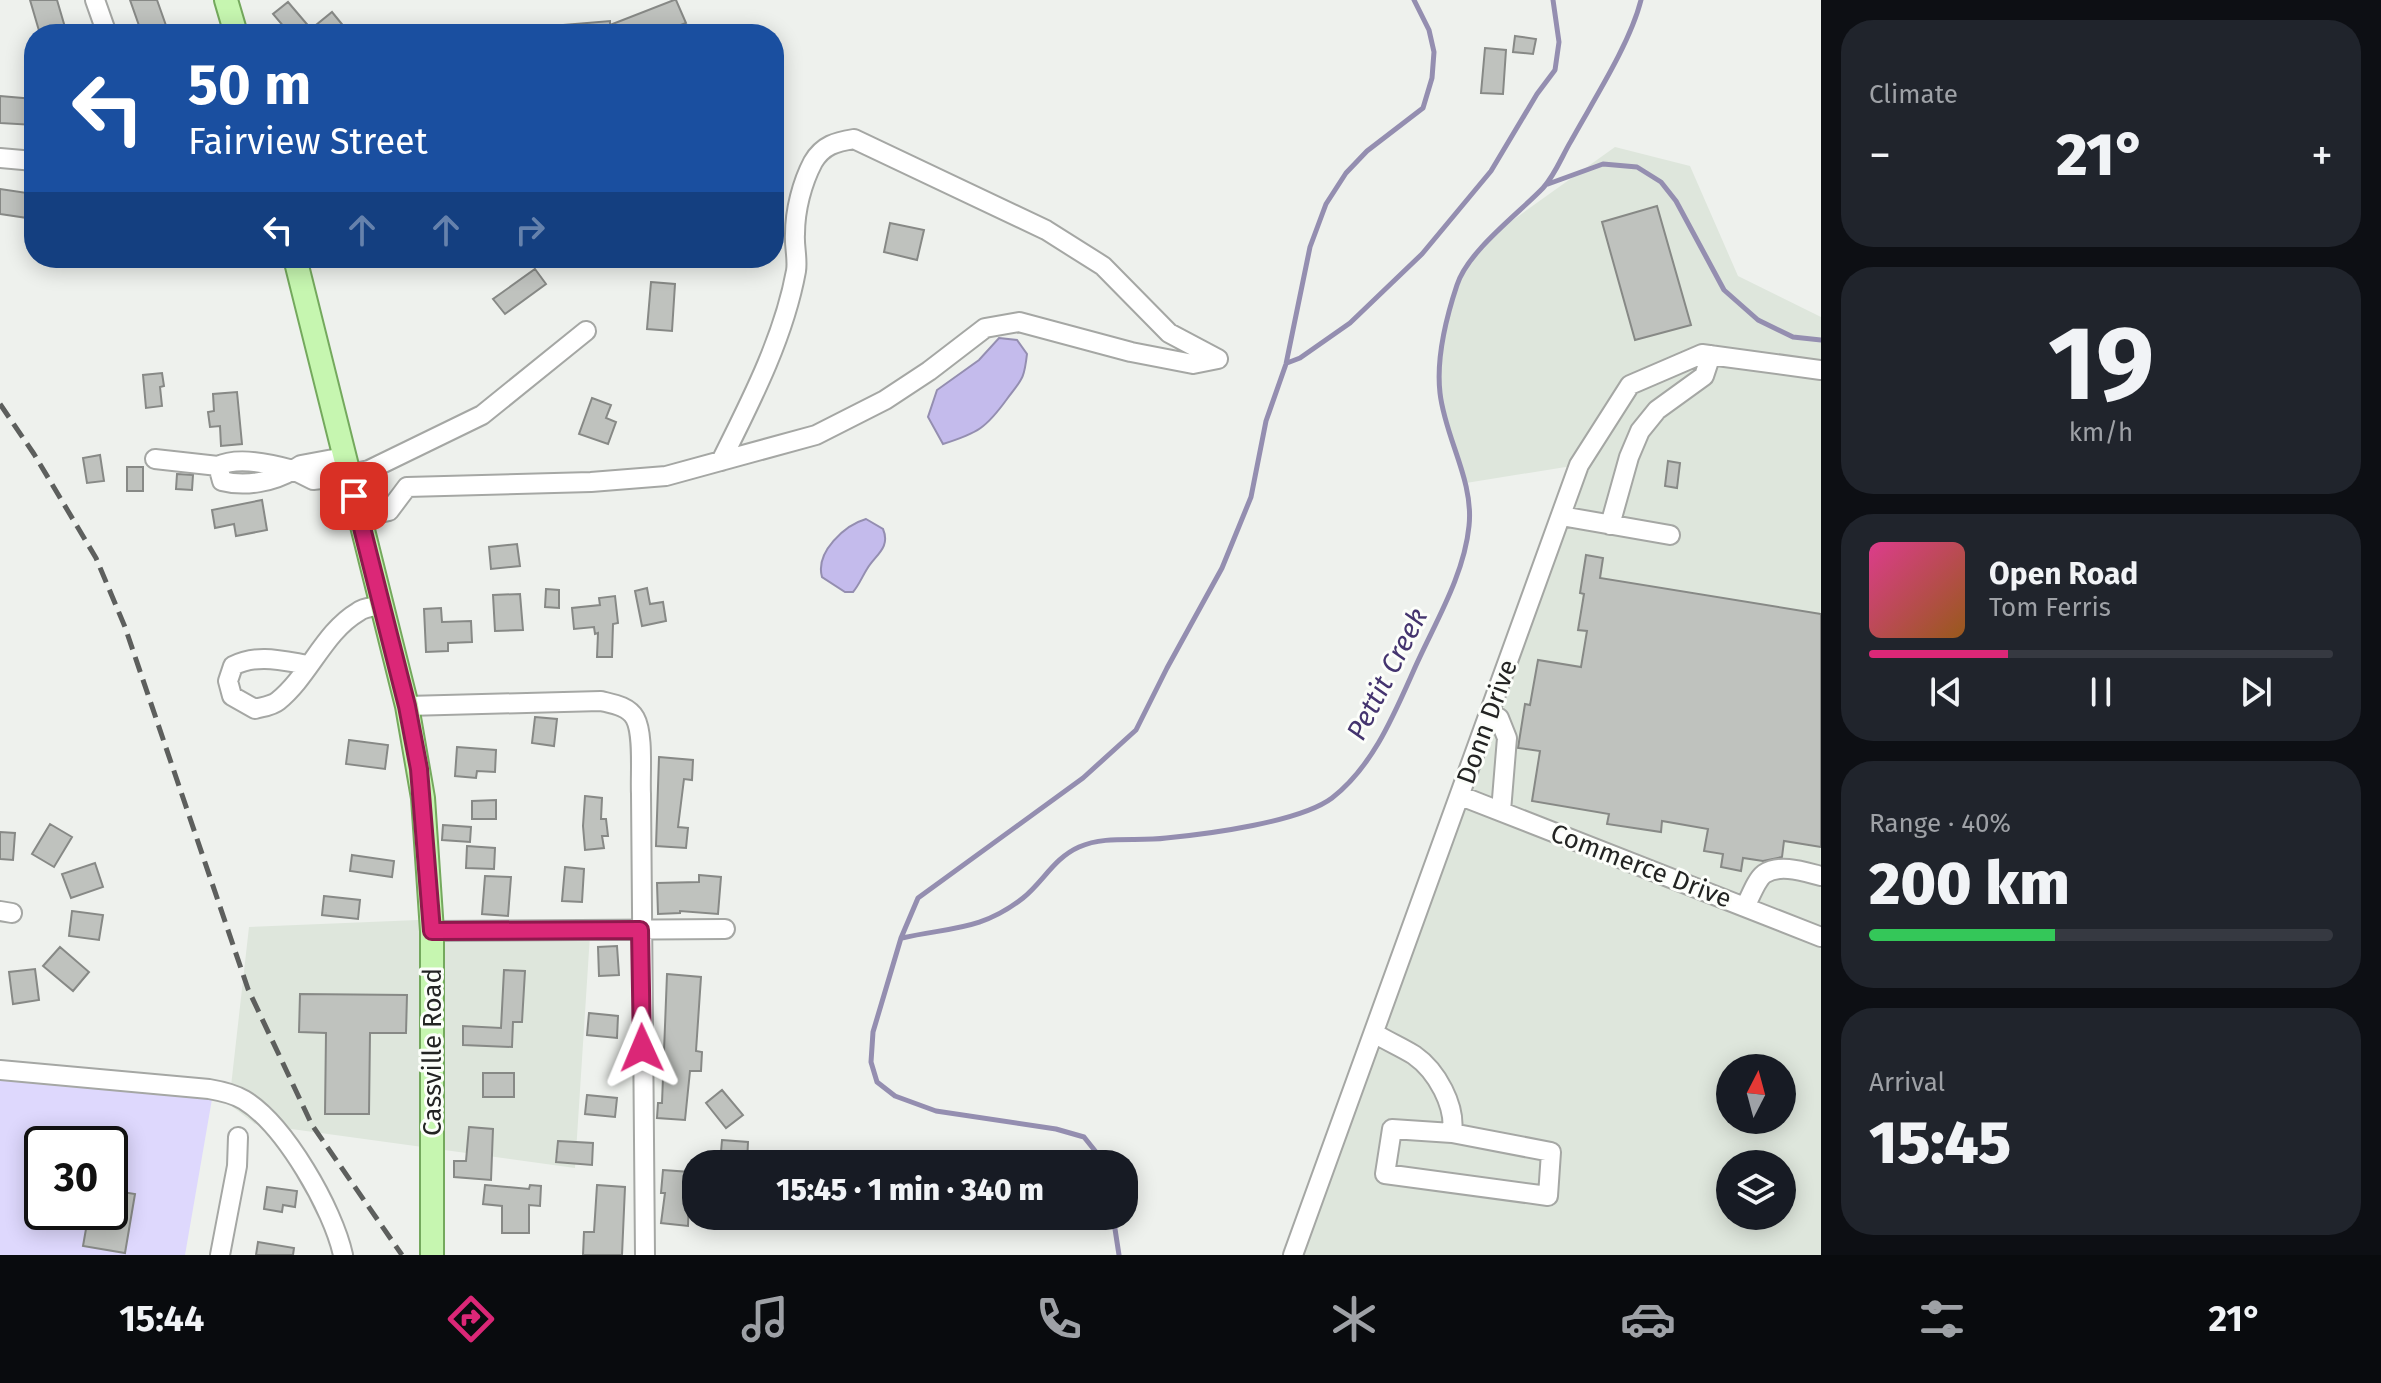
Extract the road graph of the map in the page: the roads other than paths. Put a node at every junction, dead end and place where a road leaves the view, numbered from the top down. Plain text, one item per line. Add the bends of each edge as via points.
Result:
1 (95, 0) edge
2 (228, 1) edge
3 (103, 24) edge
4 (234, 24) edge
5 (0, 158) edge
6 (24, 160) edge
7 (297, 268) edge
8 (586, 331) dead end
9 (1711, 355) junction
10 (1821, 370) edge
11 (155, 459) dead end
12 (721, 461) junction
13 (346, 466) junction
14 (1561, 516) junction
15 (360, 517) junction
16 (1610, 525) junction
17 (1670, 535) dead end
18 (382, 605) junction
19 (309, 665) dead end
20 (407, 706) junction
21 (1489, 715) junction
22 (1461, 796) junction
23 (1501, 811) junction
24 (1821, 876) edge
25 (1745, 907) junction
26 (725, 929) dead end
27 (640, 930) junction
28 (432, 931) junction
29 (1821, 937) edge
30 (1374, 1033) junction
31 (0, 1070) edge
32 (1452, 1133) junction
33 (238, 1137) dead end
34 (433, 1251) edge
35 (220, 1255) edge
36 (343, 1255) edge
37 (645, 1255) edge
38 (1293, 1255) edge

1 - 3 street
2 - 4 main road
5 - 6 street
7 - 13 main road, Cassville Road
8 - 13 street via 482,415 369,470
9 - 10 street, Donn Drive
9 - 14 street, Donn Drive via 1702,354 1630,385 1579,465
9 - 16 street via 1704,376 1657,410 1640,431
11 - 13 street via 275,465 313,480
12 - 12 street via 751,402 784,316 796,268 794,231 801,189 815,159 831,143 854,139 1046,230 1103,266 1169,333 1218,359 1193,364 1019,322 985,328 885,400 816,435
12 - 15 street via 666,476 606,481 407,487 389,511
13 - 15 main road, Cassville Road
14 - 16 street
14 - 21 street, Donn Drive
15 - 18 main road, Cassville Road
16 - 17 street
18 - 19 street via 360,610 342,623
18 - 20 main road, Cassville Road
20 - 27 street via 601,701 622,706 634,716 641,794
20 - 28 main road, Cassville Road via 424,809
21 - 22 street, Donn Drive
21 - 23 street via 1499,718 1507,738
22 - 23 street, Commerce Drive
22 - 30 street, Donn Drive
23 - 25 street, Commerce Drive
24 - 25 street via 1775,869 1762,875
25 - 29 street, Commerce Drive
26 - 27 street
27 - 28 street
27 - 37 street
28 - 34 main road, Cassville Road
30 - 32 street via 1417,1057 1442,1087 1454,1120
30 - 38 street, Donn Drive
31 - 36 street via 209,1089 245,1101 280,1136 317,1188
32 - 32 street via 1551,1152 1548,1196 1385,1174 1392,1129
33 - 35 street

